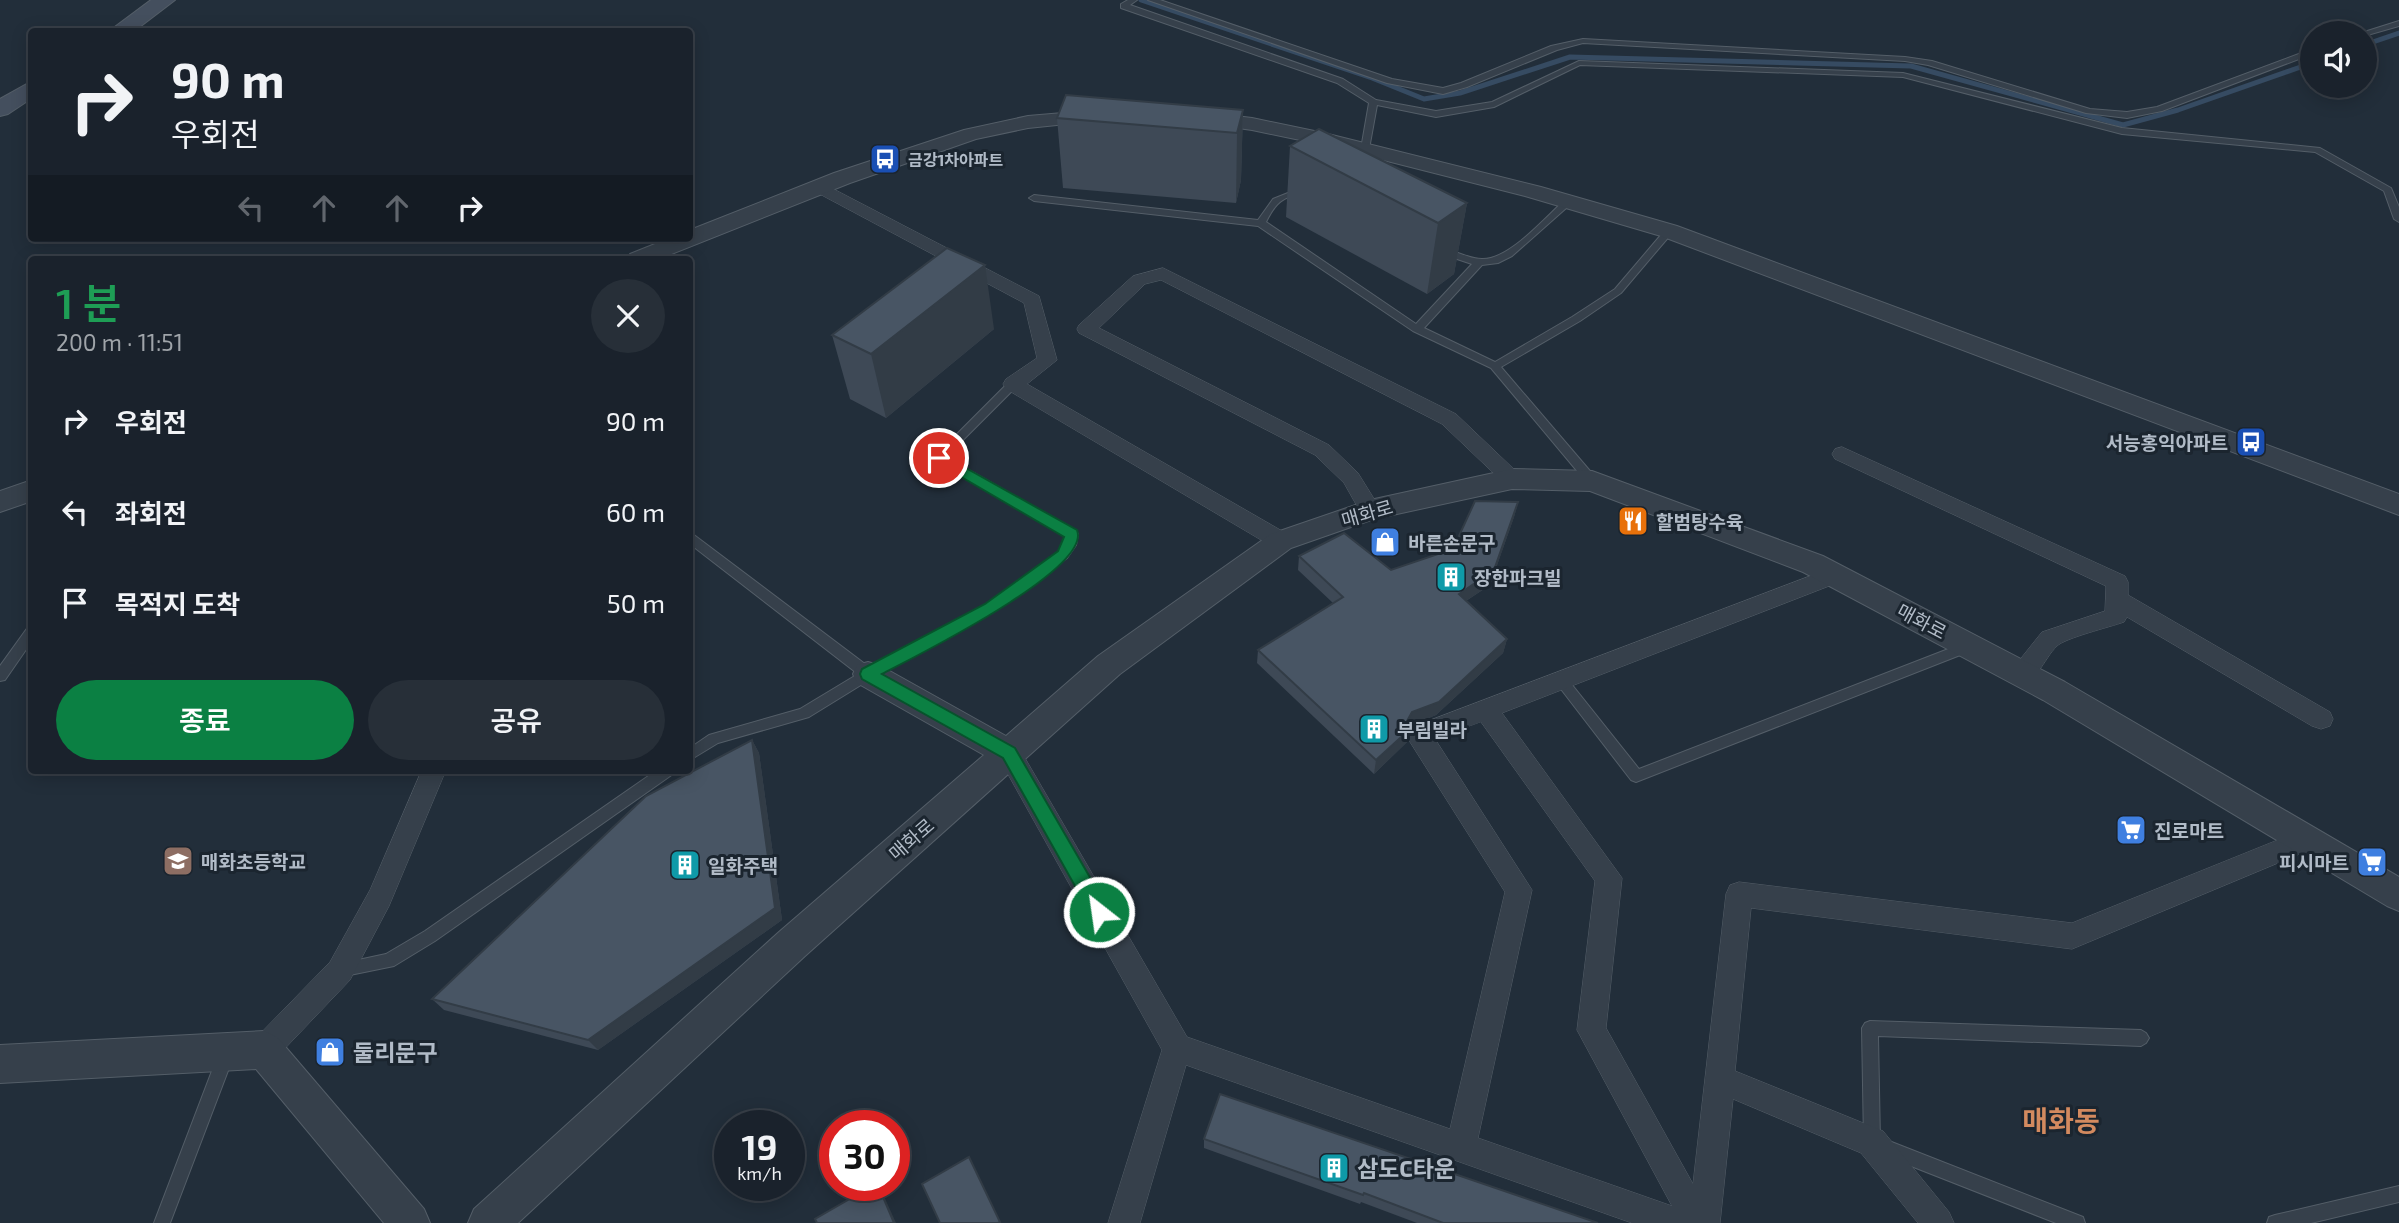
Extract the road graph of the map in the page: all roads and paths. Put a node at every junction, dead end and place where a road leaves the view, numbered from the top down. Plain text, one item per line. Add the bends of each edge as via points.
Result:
1 (165, 0) edge
2 (1152, 0) edge
3 (1130, 2) edge
4 (2399, 23) edge
5 (124, 28) edge
6 (2377, 30) edge
7 (2300, 56) edge
8 (28, 91) edge
9 (1373, 102) junction
10 (0, 109) edge
11 (1122, 115) edge
12 (1186, 117) edge
13 (1365, 149) junction
14 (820, 187) junction
15 (1309, 192) edge
16 (1034, 198) dead end
17 (1570, 200) junction
18 (2399, 219) edge
19 (1261, 223) junction
20 (1668, 231) junction
21 (693, 237) edge
22 (681, 242) edge
23 (1429, 245) edge
24 (646, 256) edge
25 (1479, 262) junction
26 (1417, 329) junction
27 (1495, 366) junction
28 (1013, 384) junction
29 (1842, 454) dead end
30 (1512, 479) junction
31 (1592, 481) junction
32 (28, 492) edge
33 (0, 502) edge
34 (2399, 505) edge
35 (1370, 510) junction
36 (693, 540) edge
37 (1281, 541) junction
38 (1834, 575) junction
39 (2117, 600) junction
40 (28, 636) edge
41 (1969, 646) junction
42 (868, 674) junction
43 (2022, 674) junction
44 (0, 676) edge
45 (1560, 680) junction
46 (1485, 709) junction
47 (2321, 719) dead end
48 (693, 753) edge
49 (1009, 753) junction
50 (432, 774) edge
51 (662, 774) edge
52 (2305, 840) junction
53 (2399, 895) edge
54 (340, 971) junction
55 (2141, 1038) dead end
56 (1177, 1048) junction
57 (246, 1051) junction
58 (0, 1064) edge
59 (1720, 1079) junction
60 (1872, 1142) junction
61 (1461, 1147) junction
62 (2399, 1194) edge
63 (405, 1220) edge
64 (162, 1223) edge
65 (488, 1223) edge
66 (1124, 1223) edge
67 (1676, 1223) edge
68 (1698, 1223) edge
69 (1704, 1223) edge
70 (1938, 1223) edge
71 (2077, 1223) edge
72 (2275, 1223) edge

1 - 5 main road
2 - 7 lane via 1390,81 1443,90 1583,41 1929,63 2088,111 2127,115 2159,109
3 - 9 lane via 1124,6 1340,80
4 - 6 lane
8 - 10 main road
9 - 13 lane
9 - 18 lane via 1436,114 1494,104 1578,63 1903,75 2122,131 2317,150 2388,190
11 - 14 street via 1000,126
12 - 13 street via 1263,127
13 - 17 street
14 - 21 street
14 - 28 street via 1032,300 1046,360
15 - 19 lane via 1285,193 1271,203
16 - 19 lane
17 - 20 street
17 - 25 lane via 1502,258
19 - 26 lane
20 - 27 lane via 1618,291
20 - 34 street
22 - 24 street
23 - 25 lane via 1457,259
25 - 26 lane
26 - 27 lane
27 - 31 lane
28 - 37 street
28 - 42 lane via 939,458 1072,534 1070,545 1063,555 990,608
29 - 39 street via 2117,582
30 - 31 street, 매화로
30 - 35 street, 매화로
30 - 35 street via 1449,419 1163,274 1139,280 1086,329 1322,450 1351,478
31 - 38 street, 매화로
32 - 33 street
35 - 37 street, 매화로
36 - 42 lane
37 - 49 street, 매화로 via 1109,665
38 - 41 street, 매화로
38 - 45 street
39 - 43 street via 2116,616 2050,638
39 - 47 street
40 - 44 lane
41 - 43 street, 매화로
41 - 45 lane via 1636,776
42 - 48 lane via 804,712 714,739
42 - 49 street
43 - 52 street, 매화로
45 - 46 street
46 - 61 street via 1419,735 1519,890
46 - 68 street via 1609,878 1591,1030
49 - 56 street
49 - 65 street, 매화로 via 792,944
50 - 54 street via 380,897
51 - 54 lane via 430,936 389,961
52 - 53 street, 매화로
52 - 59 street via 2072,936 1739,894
54 - 57 street
55 - 60 lane via 1870,1028
56 - 61 street
56 - 66 street
57 - 58 street
57 - 63 street
57 - 64 lane
59 - 60 street
59 - 69 street
60 - 70 street
60 - 71 lane
61 - 67 street
62 - 72 lane

